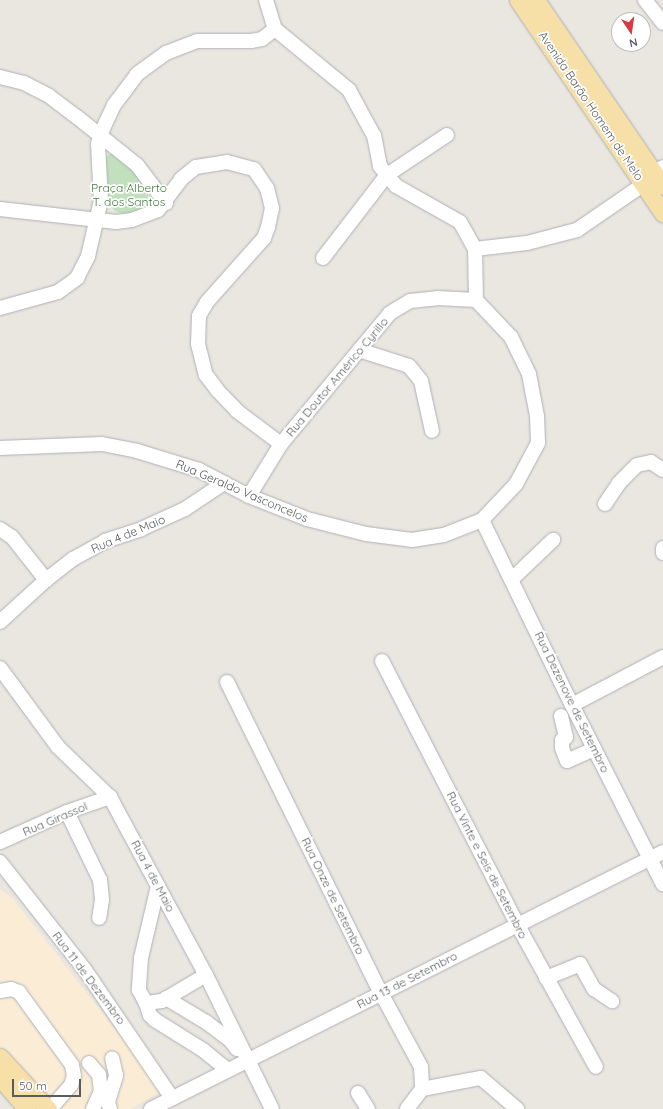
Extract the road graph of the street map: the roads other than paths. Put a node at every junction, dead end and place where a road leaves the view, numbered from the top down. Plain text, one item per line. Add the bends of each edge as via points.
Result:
1 (266, 0) edge
2 (518, 0) edge
3 (536, 0) edge
4 (646, 0) edge
5 (663, 23) edge
6 (275, 29) junction
7 (0, 77) edge
8 (100, 135) junction
9 (447, 135) dead end
10 (387, 176) junction
11 (656, 178) edge
12 (166, 202) junction
13 (0, 209) edge
14 (663, 213) edge
15 (95, 220) junction
16 (475, 249) junction
17 (323, 258) dead end
18 (476, 300) junction
19 (0, 308) edge
20 (359, 350) junction
21 (432, 431) dead end
22 (281, 444) junction
23 (0, 448) edge
24 (663, 470) edge
25 (224, 483) junction
26 (249, 496) junction
27 (605, 504) dead end
28 (482, 520) junction
29 (0, 529) edge
30 (553, 540) dead end
31 (663, 548) edge
32 (663, 553) edge
33 (512, 579) junction
34 (46, 580) junction
35 (0, 622) edge
36 (663, 657) edge
37 (382, 661) dead end
38 (0, 668) edge
39 (227, 682) dead end
40 (572, 705) junction
41 (561, 716) dead end
42 (594, 749) junction
43 (110, 797) junction
44 (67, 812) junction
45 (0, 842) edge
46 (663, 852) edge
47 (650, 859) junction
48 (0, 862) edge
49 (663, 884) edge
50 (158, 886) junction
51 (98, 918) dead end
52 (517, 924) junction
53 (206, 975) junction
54 (546, 978) junction
55 (0, 991) edge
56 (381, 993) junction
57 (166, 998) junction
58 (612, 1001) dead end
59 (146, 1003) junction
60 (0, 1057) edge
61 (112, 1058) dead end
62 (245, 1061) junction
63 (89, 1063) dead end
64 (596, 1067) dead end
65 (228, 1070) junction
66 (0, 1078) edge
67 (422, 1089) junction
68 (358, 1093) dead end
69 (164, 1105) edge
70 (27, 1109) edge
71 (49, 1109) edge
72 (93, 1109) edge
73 (110, 1109) edge
74 (272, 1109) edge
75 (368, 1109) edge
76 (406, 1109) edge
77 (517, 1109) edge

1 - 6 street
2 - 11 main road, Avenida Barão Homem de Melo
3 - 11 main road, Avenida Barão Homem de Melo
4 - 5 street
6 - 8 street via 262,38 251,41 198,41 166,53 137,74 114,105
6 - 10 street via 349,90 374,136 380,166
7 - 8 street via 24,83 48,96
8 - 12 street via 137,165
8 - 15 street via 98,144 101,200
9 - 10 street
10 - 16 street via 396,186 460,222
10 - 17 street
11 - 14 main road, Avenida Barão Homem de Melo
11 - 16 street via 577,230 527,243
12 - 15 street via 158,210 132,220
12 - 22 street via 182,178 196,167 227,162 254,169 267,188 272,208 264,238 206,302 199,316 198,344 206,375 218,391 236,411
13 - 15 street
15 - 19 street via 88,256 77,278 58,292
16 - 18 street
18 - 20 street, Rua Doutor Américo Cyrillo via 437,298 410,302 390,313
18 - 28 street, Rua Geraldo Vasconcelos via 512,337 530,374 537,416 538,443 516,484
20 - 21 street via 409,366 421,381
20 - 22 street, Rua Doutor Américo Cyrillo
22 - 26 street, Rua Doutor Américo Cyrillo
23 - 25 street, Rua Geraldo Vasconcelos via 102,444 144,453 199,470
24 - 27 street via 651,462 637,465 619,483
25 - 26 street, Rua Geraldo Vasconcelos
25 - 34 street, Rua 4 de Maio via 185,509 141,529 105,540 73,559
26 - 28 street, Rua Geraldo Vasconcelos via 307,519 336,527 412,540 444,535
28 - 33 street, Rua Dezenove de Setembro
29 - 34 street via 12,537
30 - 33 street
31 - 32 street
33 - 40 street, Rua Dezenove de Setembro
34 - 35 street, Rua 4 de Maio
36 - 40 street
37 - 52 street, Rua Vinte e Seis de Setembro
38 - 43 street, Rua 4 de Maio via 58,748
39 - 56 street, Rua Onze de Setembro
40 - 42 street, Rua Dezenove de Setembro
41 - 42 street via 566,737 562,740 562,748 567,761
42 - 47 street, Rua Dezenove de Setembro
43 - 44 street, Rua Girassol
43 - 50 street, Rua 4 de Maio
44 - 45 street, Rua Girassol
44 - 51 street via 100,880 102,900
46 - 47 street, Rua 13 de Setembro
47 - 49 street, Rua Dezenove de Setembro
47 - 52 street, Rua 13 de Setembro
48 - 69 street, Rua 11 de Dezembro via 84,970
50 - 53 street, Rua 4 de Maio
50 - 59 street via 141,958 139,990
52 - 54 street, Rua Vinte e Seis de Setembro
52 - 56 street, Rua 13 de Setembro
53 - 57 street
53 - 62 street, Rua 4 de Maio
54 - 58 street via 580,964 584,967 594,989
54 - 64 street, Rua Vinte e Seis de Setembro
55 - 71 street via 11,989 19,992 72,1065 74,1076 71,1084
56 - 62 street, Rua 13 de Setembro
56 - 67 street, Rua Onze de Setembro via 421,1067
57 - 59 street
57 - 62 street via 231,1041
59 - 65 street via 155,1020 203,1050
60 - 71 main road
61 - 73 street via 116,1075 108,1102
62 - 65 street, Rua 13 de Setembro
62 - 74 street, Rua 4 de Maio
63 - 72 street via 99,1075 101,1091
65 - 69 street, Rua 13 de Setembro
66 - 70 main road
67 - 76 street
67 - 77 street via 482,1078
68 - 75 street

